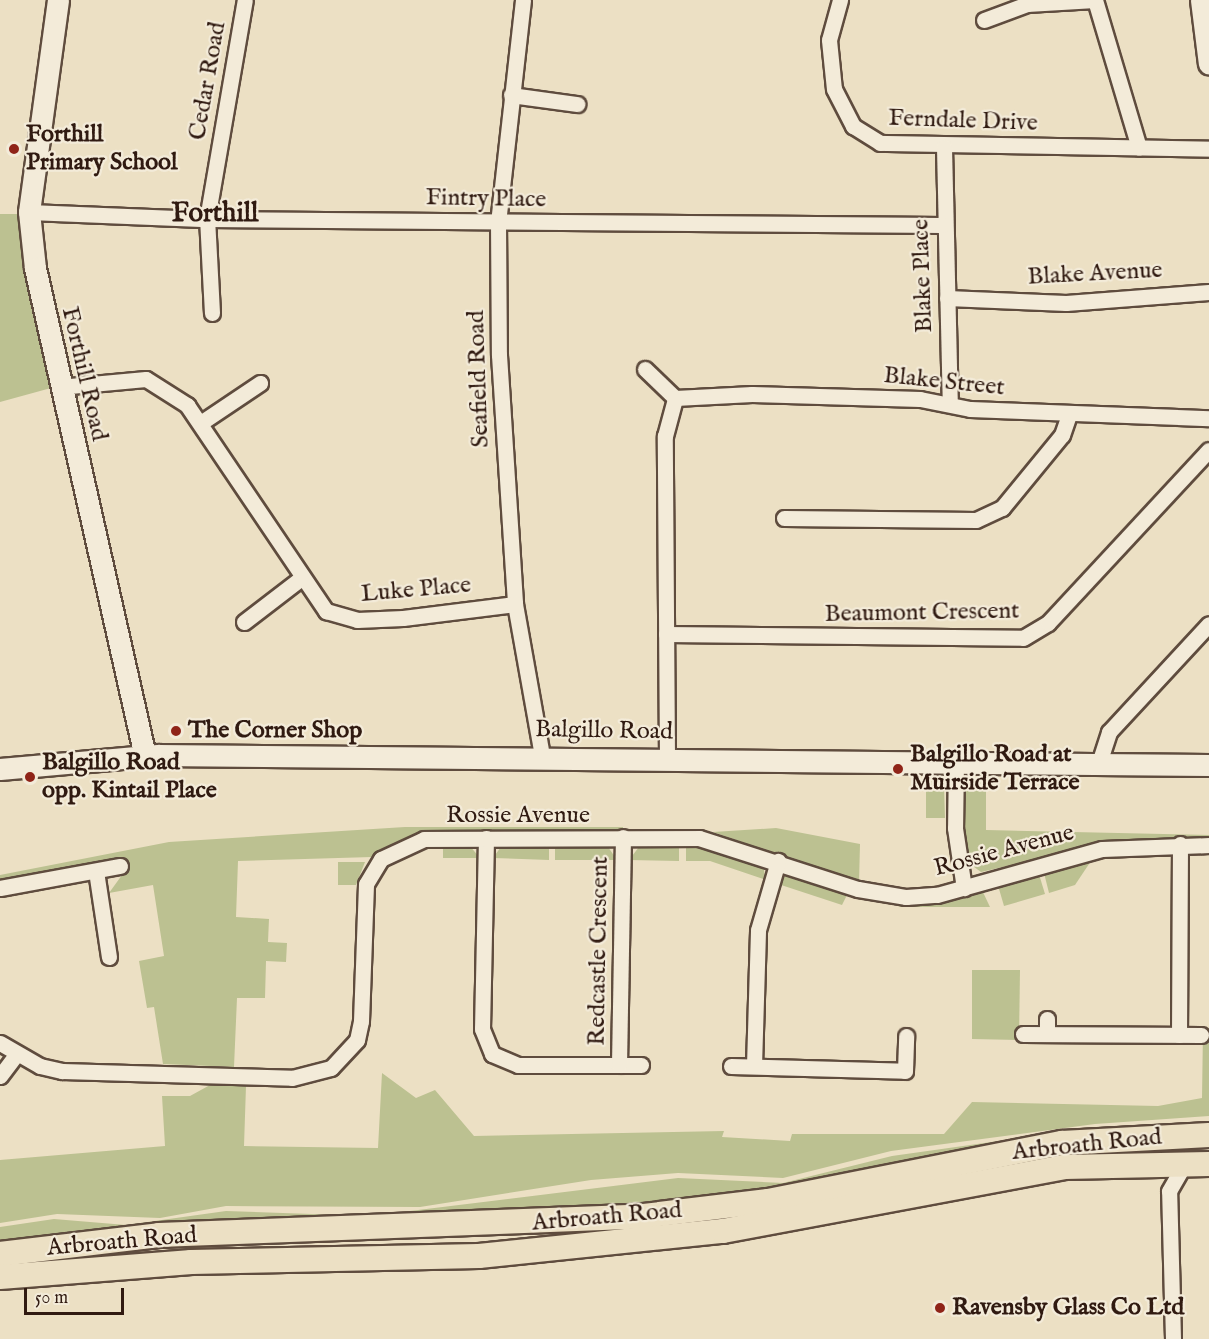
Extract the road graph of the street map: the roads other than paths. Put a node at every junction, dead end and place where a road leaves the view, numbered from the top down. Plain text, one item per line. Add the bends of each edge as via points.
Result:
1 (58, 0) edge
2 (245, 0) edge
3 (523, 0) edge
4 (840, 0) edge
5 (1095, 0) edge
6 (1201, 0) edge
7 (984, 20) dead end
8 (1209, 64) edge
9 (511, 95) junction
10 (577, 104) dead end
11 (944, 147) junction
12 (1139, 148) junction
13 (1209, 149) edge
14 (29, 212) junction
15 (207, 219) junction
16 (498, 222) junction
17 (942, 225) junction
18 (1209, 292) edge
19 (947, 298) junction
20 (212, 313) dead end
21 (645, 369) dead end
22 (260, 383) dead end
23 (59, 387) junction
24 (675, 398) junction
25 (950, 404) junction
26 (1069, 415) junction
27 (1209, 418) edge
28 (202, 422) junction
29 (1209, 450) edge
30 (784, 518) dead end
31 (300, 579) junction
32 (516, 604) junction
33 (244, 622) dead end
34 (1209, 624) edge
35 (666, 634) junction
36 (145, 755) junction
37 (542, 756) junction
38 (667, 757) junction
39 (956, 760) junction
40 (1099, 763) junction
41 (1209, 765) edge
42 (0, 769) edge
43 (623, 837) junction
44 (486, 838) junction
45 (1179, 844) junction
46 (1209, 845) edge
47 (778, 861) junction
48 (120, 866) dead end
49 (96, 871) junction
50 (0, 888) edge
51 (964, 888) junction
52 (109, 957) dead end
53 (1023, 1034) dead end
54 (1179, 1035) junction
55 (1202, 1035) dead end
56 (906, 1036) dead end
57 (0, 1042) edge
58 (16, 1055) junction
59 (619, 1065) junction
60 (641, 1065) dead end
61 (731, 1066) dead end
62 (754, 1066) junction
63 (0, 1076) edge
64 (1209, 1136) edge
65 (1148, 1163) junction
66 (1185, 1163) junction
67 (1209, 1164) edge
68 (1169, 1191) junction
69 (0, 1254) edge
70 (0, 1277) edge
71 (1173, 1339) edge

1 - 14 street, Forthill Road
2 - 15 street, Cedar Road
3 - 9 street, Seafield Road
4 - 11 street, Ferndale Drive via 828,66 841,110 853,126 880,143
5 - 7 street via 1027,4
5 - 12 street
6 - 8 street
9 - 10 street
9 - 16 street, Seafield Road
11 - 12 street, Ferndale Drive
11 - 17 street, Blake Place
12 - 13 street, Ferndale Drive
14 - 15 street, Fintry Place
14 - 23 street, Forthill Road
15 - 16 street, Fintry Place
15 - 20 street, Cedar Road
16 - 17 street, Fintry Place
16 - 32 street, Seafield Road via 499,355
17 - 19 street, Blake Place
18 - 19 street, Blake Avenue via 1066,303
19 - 25 street, Blake Place
21 - 24 street
22 - 28 street
23 - 28 street, Luke Place via 146,379 167,389
23 - 36 street, Forthill Road
24 - 25 street, Blake Street via 752,394
24 - 35 street via 665,436
25 - 26 street, Blake Street
26 - 27 street, Blake Street
26 - 30 street via 1062,435 1002,508 976,520
28 - 31 street, Luke Place
29 - 35 street, Beaumont Crescent via 1048,623 1023,638
31 - 32 street, Luke Place via 326,611 357,620
31 - 33 street
32 - 37 street, Seafield Road
34 - 40 street via 1109,732
35 - 38 street
36 - 37 street, Balgillo Road
36 - 42 street, Balgillo Road
37 - 38 street, Balgillo Road
38 - 39 street, Balgillo Road
39 - 40 street, Balgillo Road
39 - 51 street via 955,828
40 - 41 street, Balgillo Road
43 - 44 street, Rossie Avenue
43 - 47 street, Rossie Avenue via 699,838
43 - 59 street, Redcastle Crescent
44 - 58 street, Rossie Avenue via 409,843 374,868 364,899 357,1040 331,1068 292,1078 62,1071
44 - 59 street, Redcastle Crescent via 485,1042 492,1054 518,1065
45 - 46 street, Rossie Avenue
45 - 51 street, Rossie Avenue via 1083,852
45 - 54 street
47 - 51 street, Rossie Avenue via 882,895 937,895
47 - 62 street via 758,930
48 - 49 street
49 - 50 street
49 - 52 street
53 - 54 street via 1047,1027
54 - 55 street
56 - 62 street via 905,1071
57 - 58 street, Rossie Avenue
58 - 63 street
59 - 60 street, Redcastle Crescent
61 - 62 street
64 - 69 main road, Arbroath Road via 1062,1143 768,1201 635,1217 159,1235
65 - 66 main road, Arbroath Road
65 - 68 street
65 - 70 main road, Arbroath Road via 1064,1167 723,1231 479,1256 191,1262
66 - 67 main road, Arbroath Road
66 - 68 street
68 - 71 street

